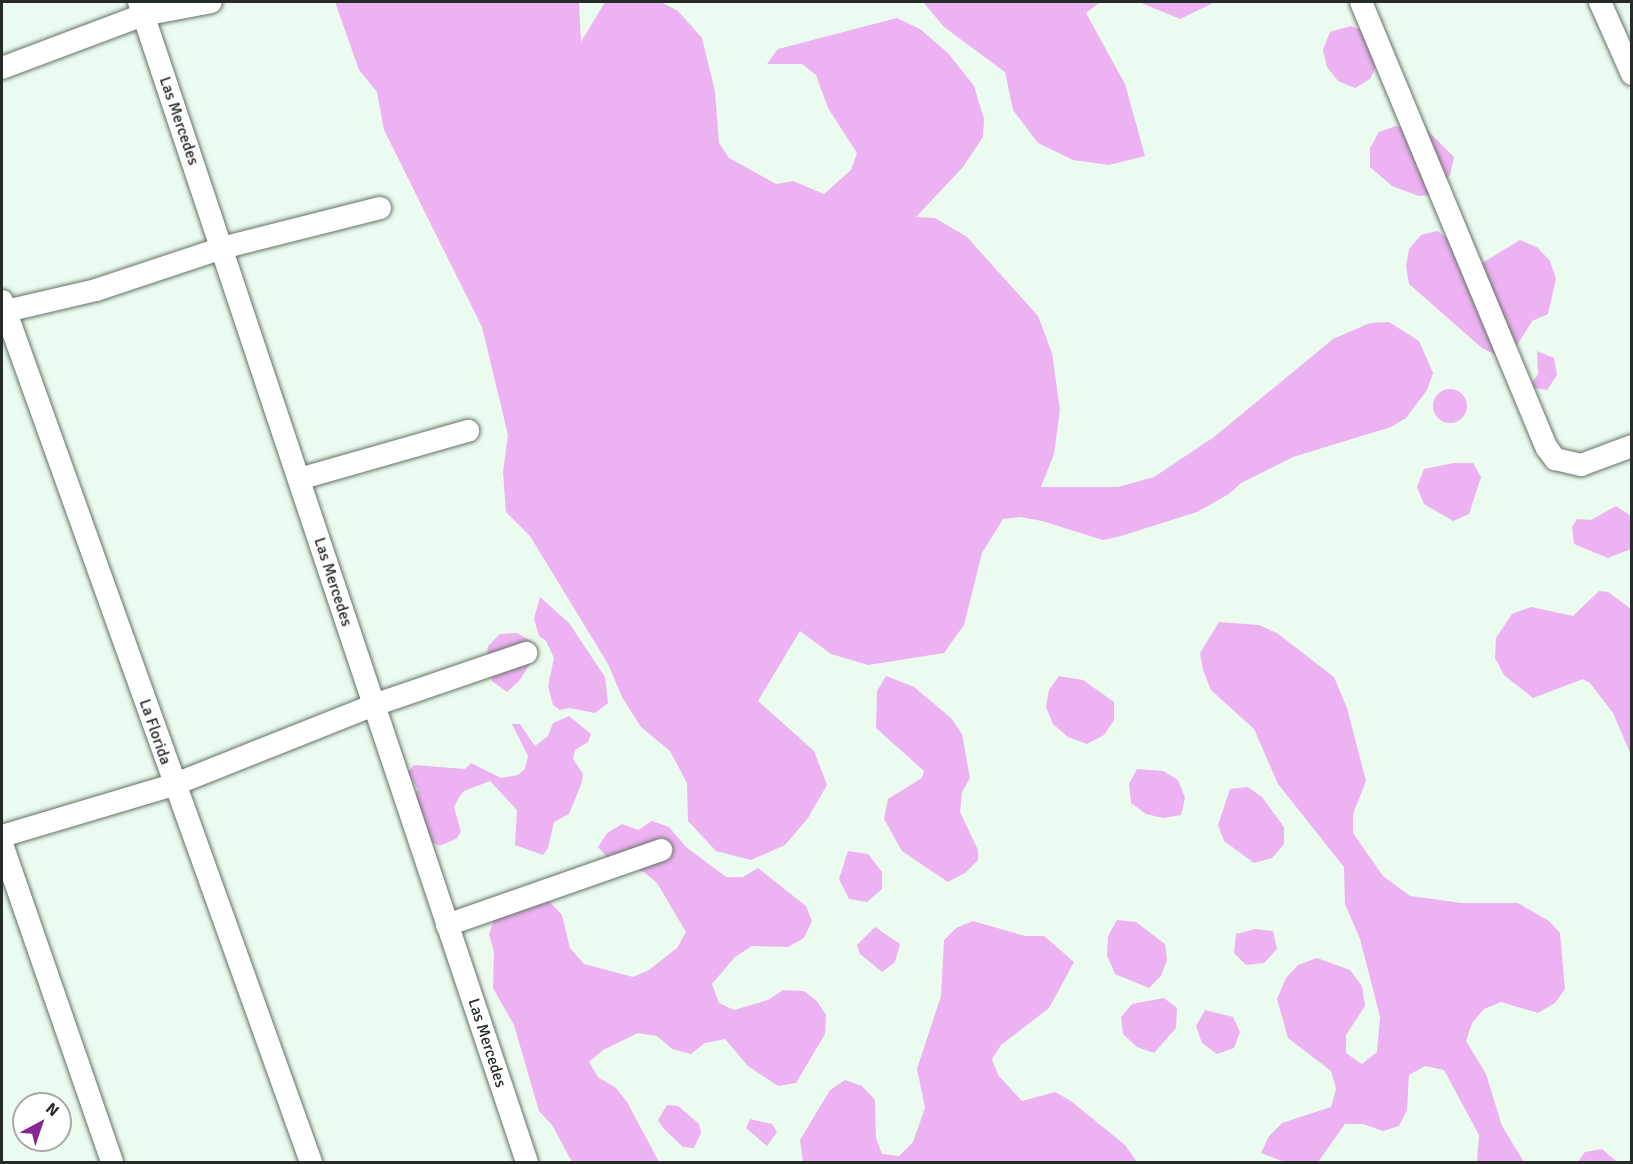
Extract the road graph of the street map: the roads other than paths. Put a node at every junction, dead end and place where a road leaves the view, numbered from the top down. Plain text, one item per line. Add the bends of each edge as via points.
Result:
1 (211, 2) edge
2 (1361, 2) edge
3 (1600, 2) edge
4 (141, 8) edge
5 (2, 68) edge
6 (1632, 74) edge
7 (380, 208) dead end
8 (222, 248) junction
9 (4, 306) edge
10 (468, 431) dead end
11 (1632, 446) edge
12 (299, 479) junction
13 (526, 653) dead end
14 (374, 705) junction
15 (173, 785) junction
16 (2, 836) edge
17 (2, 844) edge
18 (661, 850) dead end
19 (447, 925) junction
20 (112, 1162) edge
21 (311, 1162) edge
22 (527, 1162) edge

1 - 4 street
2 - 11 street via 1547,448 1555,459 1581,465
3 - 6 street
4 - 5 street
4 - 8 street, Las Mercedes
7 - 8 street
8 - 9 street via 96,290
8 - 12 street, Las Mercedes
9 - 15 street, La Florida
10 - 12 street
12 - 14 street, Las Mercedes
13 - 14 street
14 - 15 street
14 - 19 street, Las Mercedes
15 - 16 street
15 - 21 street, La Florida
17 - 20 street
18 - 19 street
19 - 22 street, Las Mercedes

